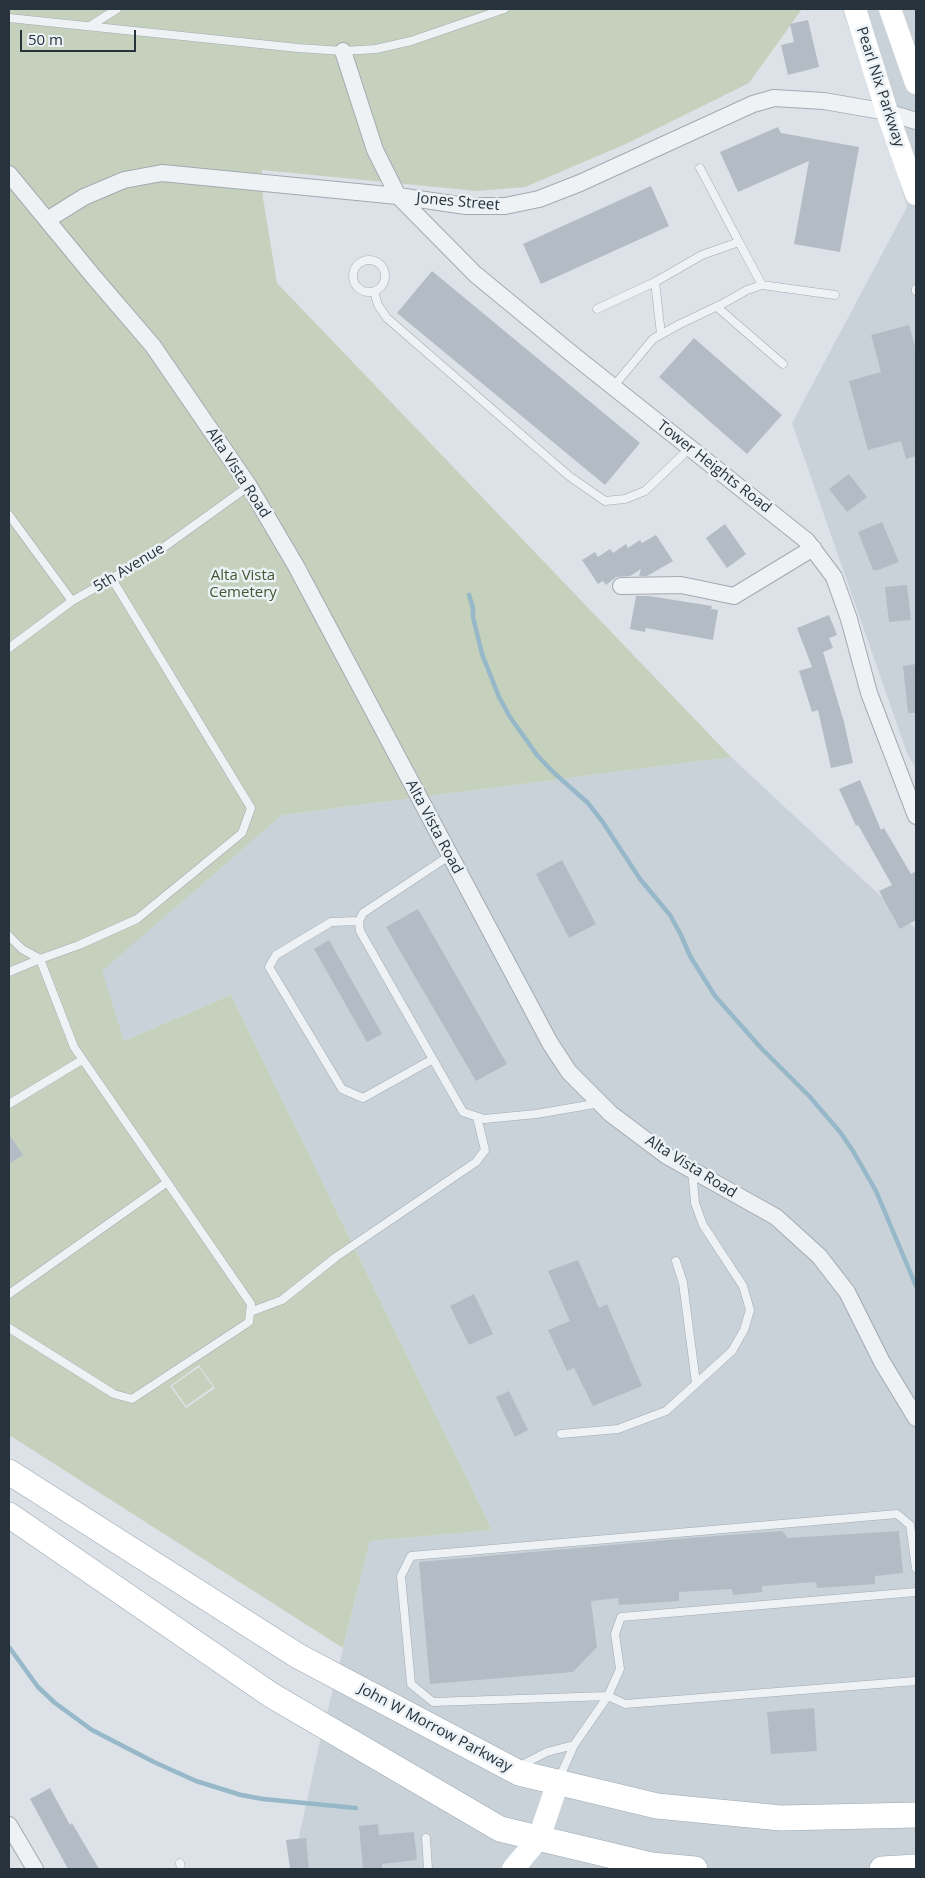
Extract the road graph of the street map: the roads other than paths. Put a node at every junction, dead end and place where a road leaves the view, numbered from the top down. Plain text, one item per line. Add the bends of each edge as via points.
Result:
1 (118, 9) edge
2 (504, 9) edge
3 (855, 9) edge
4 (890, 9) edge
5 (9, 18) edge
6 (90, 26) junction
7 (343, 51) junction
8 (916, 83) edge
9 (887, 112) junction
10 (916, 121) edge
11 (700, 168) dead end
12 (9, 174) edge
13 (916, 194) edge
14 (398, 196) junction
15 (46, 220) junction
16 (739, 242) junction
17 (655, 282) junction
18 (762, 285) junction
19 (374, 291) junction
20 (835, 295) dead end
21 (717, 306) junction
22 (597, 309) dead end
23 (661, 334) junction
24 (783, 364) dead end
25 (613, 387) junction
26 (690, 448) junction
27 (249, 486) junction
28 (9, 515) edge
29 (813, 548) junction
30 (112, 579) junction
31 (620, 586) dead end
32 (72, 601) junction
33 (9, 648) edge
34 (916, 816) edge
35 (449, 856) junction
36 (359, 921) junction
37 (9, 936) edge
38 (40, 959) junction
39 (9, 972) edge
40 (433, 1059) junction
41 (82, 1060) junction
42 (600, 1103) junction
43 (9, 1104) edge
44 (476, 1117) junction
45 (692, 1170) junction
46 (166, 1183) junction
47 (676, 1261) dead end
48 (9, 1294) edge
49 (250, 1312) junction
50 (9, 1328) edge
51 (696, 1383) junction
52 (916, 1418) edge
53 (561, 1434) dead end
54 (9, 1472) edge
55 (9, 1515) edge
56 (916, 1568) edge
57 (916, 1592) edge
58 (916, 1681) edge
59 (608, 1696) junction
60 (574, 1745) junction
61 (513, 1769) junction
62 (558, 1782) junction
63 (916, 1815) edge
64 (9, 1825) edge
65 (426, 1838) dead end
66 (539, 1838) junction
67 (916, 1866) edge
68 (35, 1869) edge
69 (428, 1869) edge
70 (513, 1869) edge
71 (695, 1869) edge
72 (884, 1869) edge

1 - 6 lane
2 - 7 lane via 411,42
3 - 9 main road, Pearl Nix Parkway
4 - 8 main road
5 - 6 lane
6 - 7 lane
7 - 14 street, Tower Heights Road via 375,150
9 - 10 street, Jones Street
9 - 13 main road, Pearl Nix Parkway
9 - 14 street, Jones Street via 824,101 774,98 753,104 539,200 505,206 466,206
11 - 16 lane
12 - 15 street, Alta Vista Road
14 - 15 street, Jones Street via 162,172 124,180 84,197
14 - 25 street, Tower Heights Road via 475,274
15 - 27 street, Alta Vista Road via 153,346
16 - 17 lane via 702,255
16 - 18 lane
17 - 22 lane
17 - 23 lane
18 - 20 lane
18 - 21 lane
19 - 19 lane via 364,291 354,281 356,266 365,260 381,264 385,274 383,285
19 - 26 lane via 387,318 569,476 605,501 645,492
21 - 23 lane
21 - 24 lane
23 - 25 lane via 653,339
25 - 26 street, Tower Heights Road
26 - 29 street, Tower Heights Road
27 - 30 lane, 5th Avenue via 152,555
27 - 35 street, Alta Vista Road via 296,566
28 - 32 lane
29 - 31 street via 734,596 681,584
29 - 34 street, Tower Heights Road via 834,577 869,694
30 - 32 lane, 5th Avenue
30 - 38 lane via 251,808 242,833 137,919
32 - 33 lane, 5th Avenue
35 - 36 lane via 363,913
35 - 42 street, Alta Vista Road via 550,1043 569,1072
36 - 40 lane via 360,931
36 - 40 lane via 331,922 276,955 269,968 342,1089 363,1098
37 - 38 lane via 22,949
38 - 39 lane
38 - 41 lane
40 - 44 lane via 463,1112
41 - 43 lane
41 - 46 lane
42 - 44 lane via 536,1114
42 - 45 street, Alta Vista Road via 667,1156
44 - 49 lane via 485,1150 476,1162 336,1257 282,1300
45 - 51 lane via 695,1203 703,1225 743,1286 750,1310 744,1330 732,1351
45 - 52 street, Alta Vista Road via 776,1217 820,1256 847,1292 882,1362
46 - 48 lane
46 - 49 lane via 251,1304
47 - 51 lane via 683,1283
49 - 50 lane via 250,1322 132,1399 114,1394
51 - 53 lane via 666,1411 618,1430
54 - 61 main road, John W Morrow Parkway via 298,1656
55 - 66 main road via 271,1694 500,1829
56 - 59 lane via 910,1525 897,1514 411,1556 401,1576 411,1684 433,1702
57 - 59 lane via 621,1617 615,1634 620,1669
58 - 59 lane via 625,1704
59 - 60 lane
60 - 61 lane via 546,1752
60 - 62 lane
61 - 62 main road, John W Morrow Parkway
62 - 63 main road, John W Morrow Parkway via 657,1806 781,1818
62 - 66 main road
64 - 68 street
65 - 69 lane
66 - 70 main road
66 - 71 main road via 651,1865
67 - 72 main road

